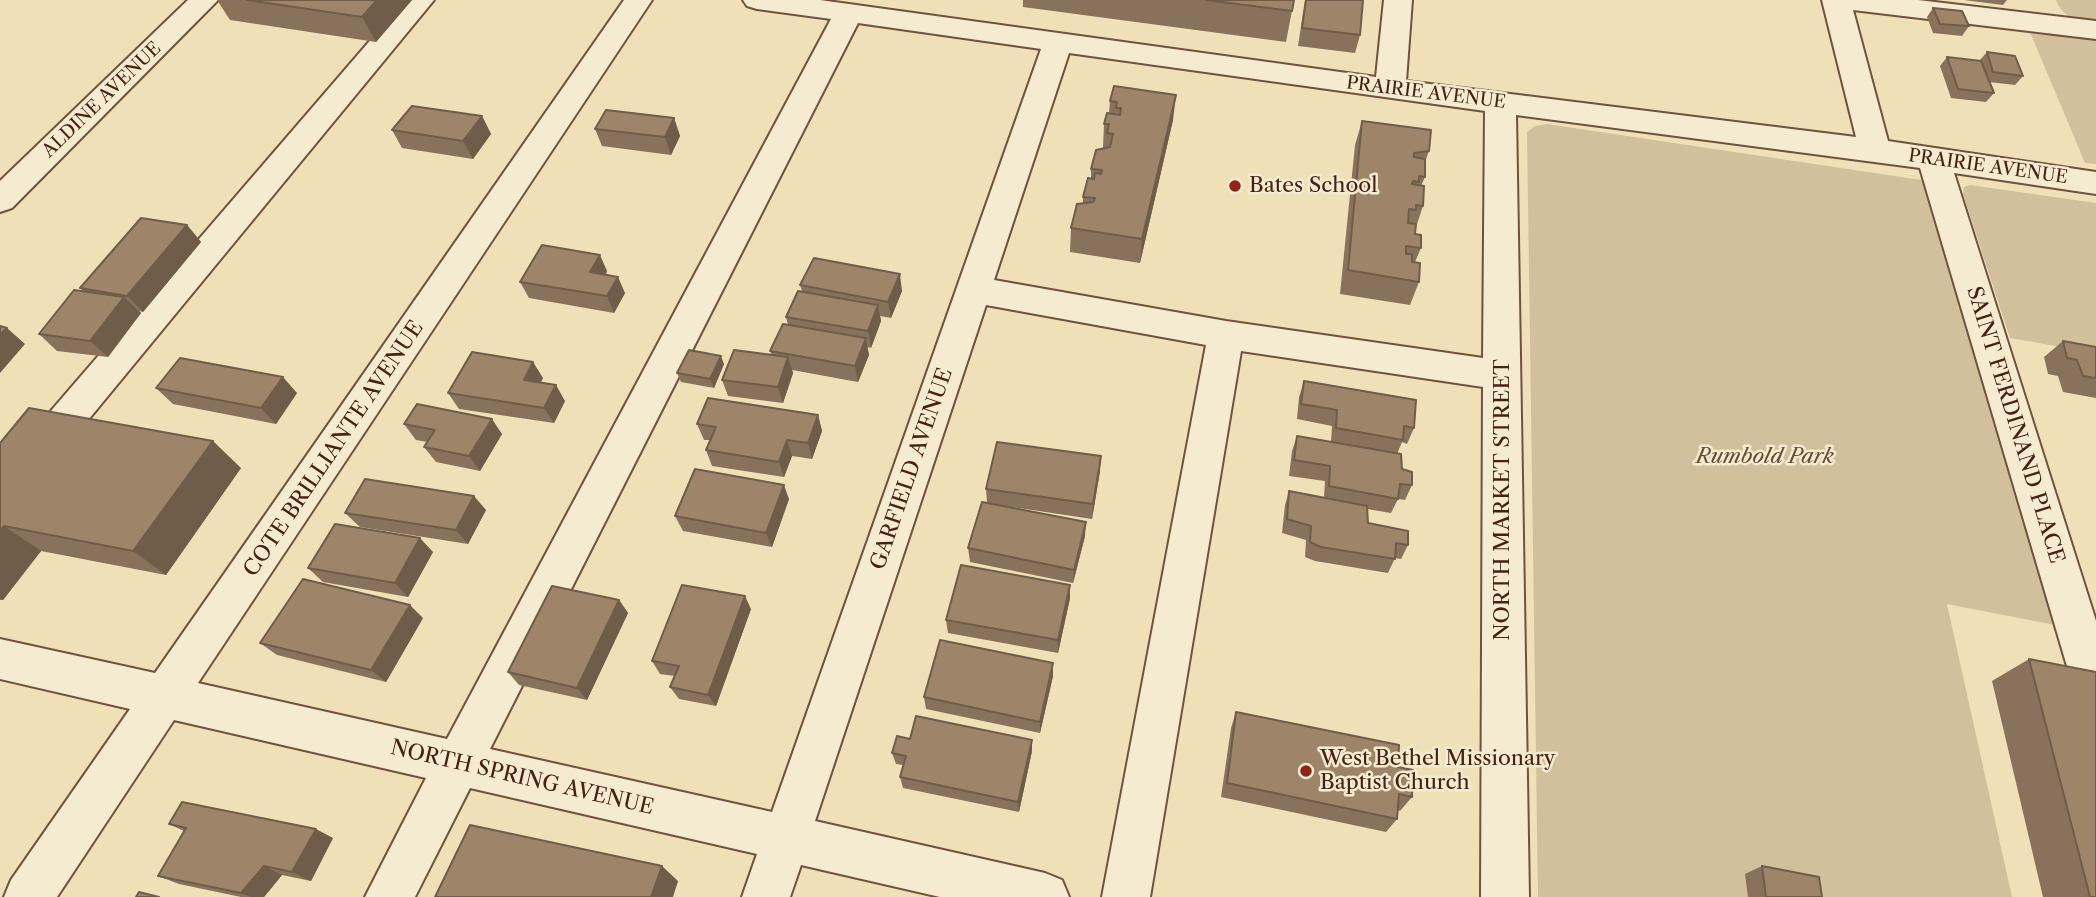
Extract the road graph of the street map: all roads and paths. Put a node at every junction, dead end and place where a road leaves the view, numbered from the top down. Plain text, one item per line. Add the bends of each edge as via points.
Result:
1 (204, 0) edge
2 (420, 0) edge
3 (638, 0) edge
4 (757, 0) edge
5 (982, 0) edge
6 (1398, 0) edge
7 (1836, 0) edge
8 (1843, 0) edge
9 (849, 13) junction
10 (2054, 13) edge
11 (971, 29) junction
12 (2096, 30) edge
13 (1058, 42) junction
14 (1390, 89) junction
15 (1500, 103) junction
16 (1875, 150) junction
17 (1934, 160) junction
18 (2096, 183) edge
19 (0, 200) edge
20 (973, 290) junction
21 (1226, 335) junction
22 (1502, 375) junction
23 (0, 498) edge
24 (0, 659) edge
25 (2096, 691) edge
26 (166, 697) junction
27 (458, 764) junction
28 (786, 838) junction
29 (29, 897) edge
30 (389, 897) edge
31 (766, 897) edge
32 (1045, 897) edge
33 (1126, 897) edge
34 (1505, 897) edge

1 - 19 street, ALDINE AVENUE
2 - 23 street
3 - 26 street, COTE BRILLIANTE AVENUE
4 - 9 street, PRAIRIE AVENUE
5 - 11 street
6 - 14 street
7 - 16 street
8 - 10 street
9 - 11 street, PRAIRIE AVENUE
9 - 27 street
10 - 12 street
11 - 13 street, PRAIRIE AVENUE
13 - 14 street, PRAIRIE AVENUE
13 - 20 street, GARFIELD AVENUE
14 - 15 street, PRAIRIE AVENUE
15 - 16 street, PRAIRIE AVENUE
15 - 22 street, NORTH MARKET STREET
16 - 17 street, PRAIRIE AVENUE
17 - 18 street, PRAIRIE AVENUE
17 - 25 street, SAINT FERDINAND PLACE
20 - 21 street
20 - 28 street, GARFIELD AVENUE
21 - 22 street
21 - 33 street
22 - 34 street, NORTH MARKET STREET
24 - 26 street, NORTH SPRING AVENUE
26 - 27 street, NORTH SPRING AVENUE
26 - 29 street, COTE BRILLIANTE AVENUE
27 - 28 street, NORTH SPRING AVENUE
27 - 30 street
28 - 31 street, GARFIELD AVENUE
28 - 32 street, NORTH SPRING AVENUE

